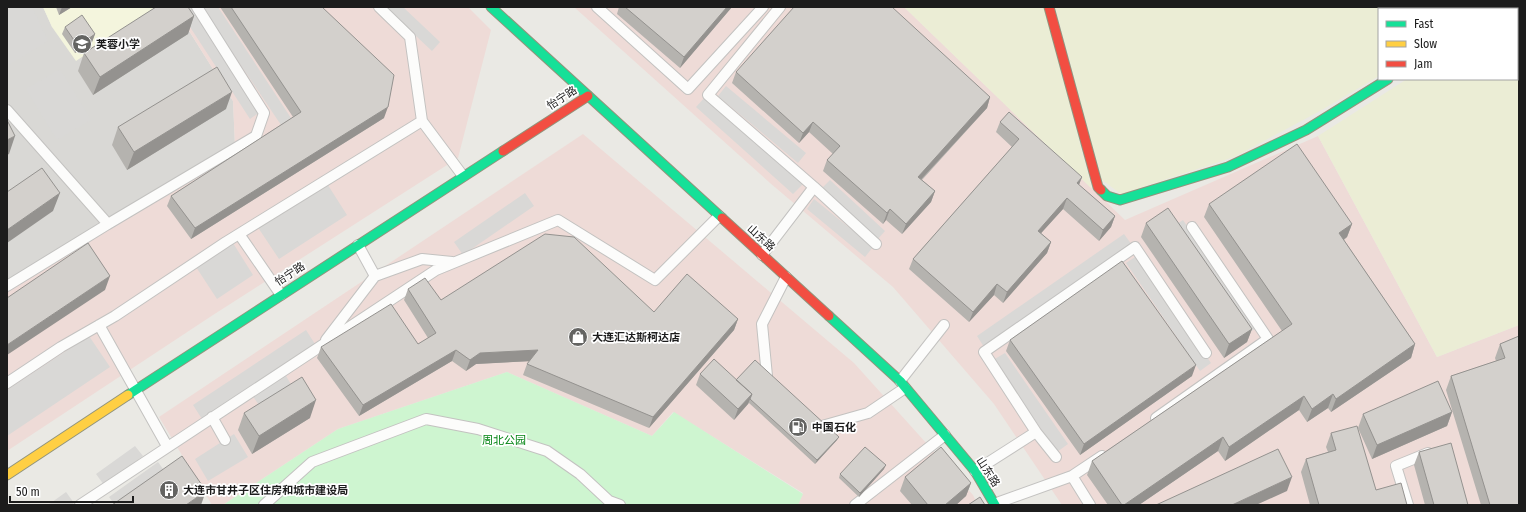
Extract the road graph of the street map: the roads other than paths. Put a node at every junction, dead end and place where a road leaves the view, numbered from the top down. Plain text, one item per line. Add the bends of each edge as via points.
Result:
1 (197, 7) edge
2 (379, 7) edge
3 (491, 7) edge
4 (597, 7) edge
5 (762, 7) edge
6 (780, 7) edge
7 (1049, 7) edge
8 (1386, 80) edge
9 (588, 96) junction
10 (7, 110) edge
11 (422, 121) junction
12 (463, 176) junction
13 (814, 187) junction
14 (718, 216) junction
15 (108, 224) junction
16 (1192, 227) dead end
17 (239, 234) junction
18 (876, 244) dead end
19 (358, 245) junction
20 (762, 255) junction
21 (455, 262) junction
22 (375, 276) junction
23 (786, 277) junction
24 (7, 286) edge
25 (281, 295) junction
26 (99, 325) junction
27 (944, 325) dead end
28 (321, 346) junction
29 (1206, 353) dead end
30 (767, 376) edge
31 (7, 383) edge
32 (903, 385) junction
33 (135, 390) junction
34 (212, 417) junction
35 (1151, 422) edge
36 (822, 426) edge
37 (1036, 432) junction
38 (945, 434) junction
39 (225, 440) dead end
40 (167, 446) junction
41 (1111, 449) edge
42 (1435, 450) edge
43 (1056, 457) dead end
44 (975, 471) junction
45 (7, 475) edge
46 (1072, 476) junction
47 (994, 504) edge
48 (80, 505) edge
49 (264, 505) edge
50 (620, 505) edge
51 (855, 505) edge
52 (1090, 505) edge
53 (1408, 505) edge

1 - 15 lane via 264,113 256,136
2 - 11 lane via 410,37
3 - 9 street, 山东路
4 - 5 lane via 688,89
6 - 13 lane via 708,95
7 - 8 street via 1098,187 1107,196 1120,200 1228,167 1306,130
9 - 12 street, 怡宁路
9 - 14 street, 山东路
10 - 15 lane
11 - 12 lane
11 - 17 lane
12 - 19 street, 怡宁路
13 - 18 lane
13 - 20 lane
14 - 20 street, 山东路
14 - 21 lane via 655,280 558,220
15 - 24 lane
16 - 35 lane via 1268,339
17 - 25 lane
17 - 26 lane
19 - 22 lane
19 - 25 street, 怡宁路
20 - 23 street, 山东路
21 - 22 lane via 422,260
21 - 28 lane via 436,270
22 - 28 lane
23 - 30 lane via 762,324
23 - 32 street, 山东路
25 - 33 street, 怡宁路
26 - 31 lane
26 - 33 lane
27 - 32 lane
28 - 34 lane
29 - 37 lane via 1135,247 984,352
32 - 36 lane via 868,414
32 - 38 street, 山东路
33 - 40 lane
33 - 45 street, 怡宁路
34 - 39 lane
34 - 40 lane
37 - 43 lane
37 - 44 lane
38 - 44 street, 山东路
38 - 51 lane
40 - 48 lane
41 - 46 lane
42 - 53 lane via 1396,466
44 - 47 street, 山东路
46 - 47 lane
46 - 52 lane
49 - 50 lane via 312,462 426,419 478,429 547,452 580,474 609,501

